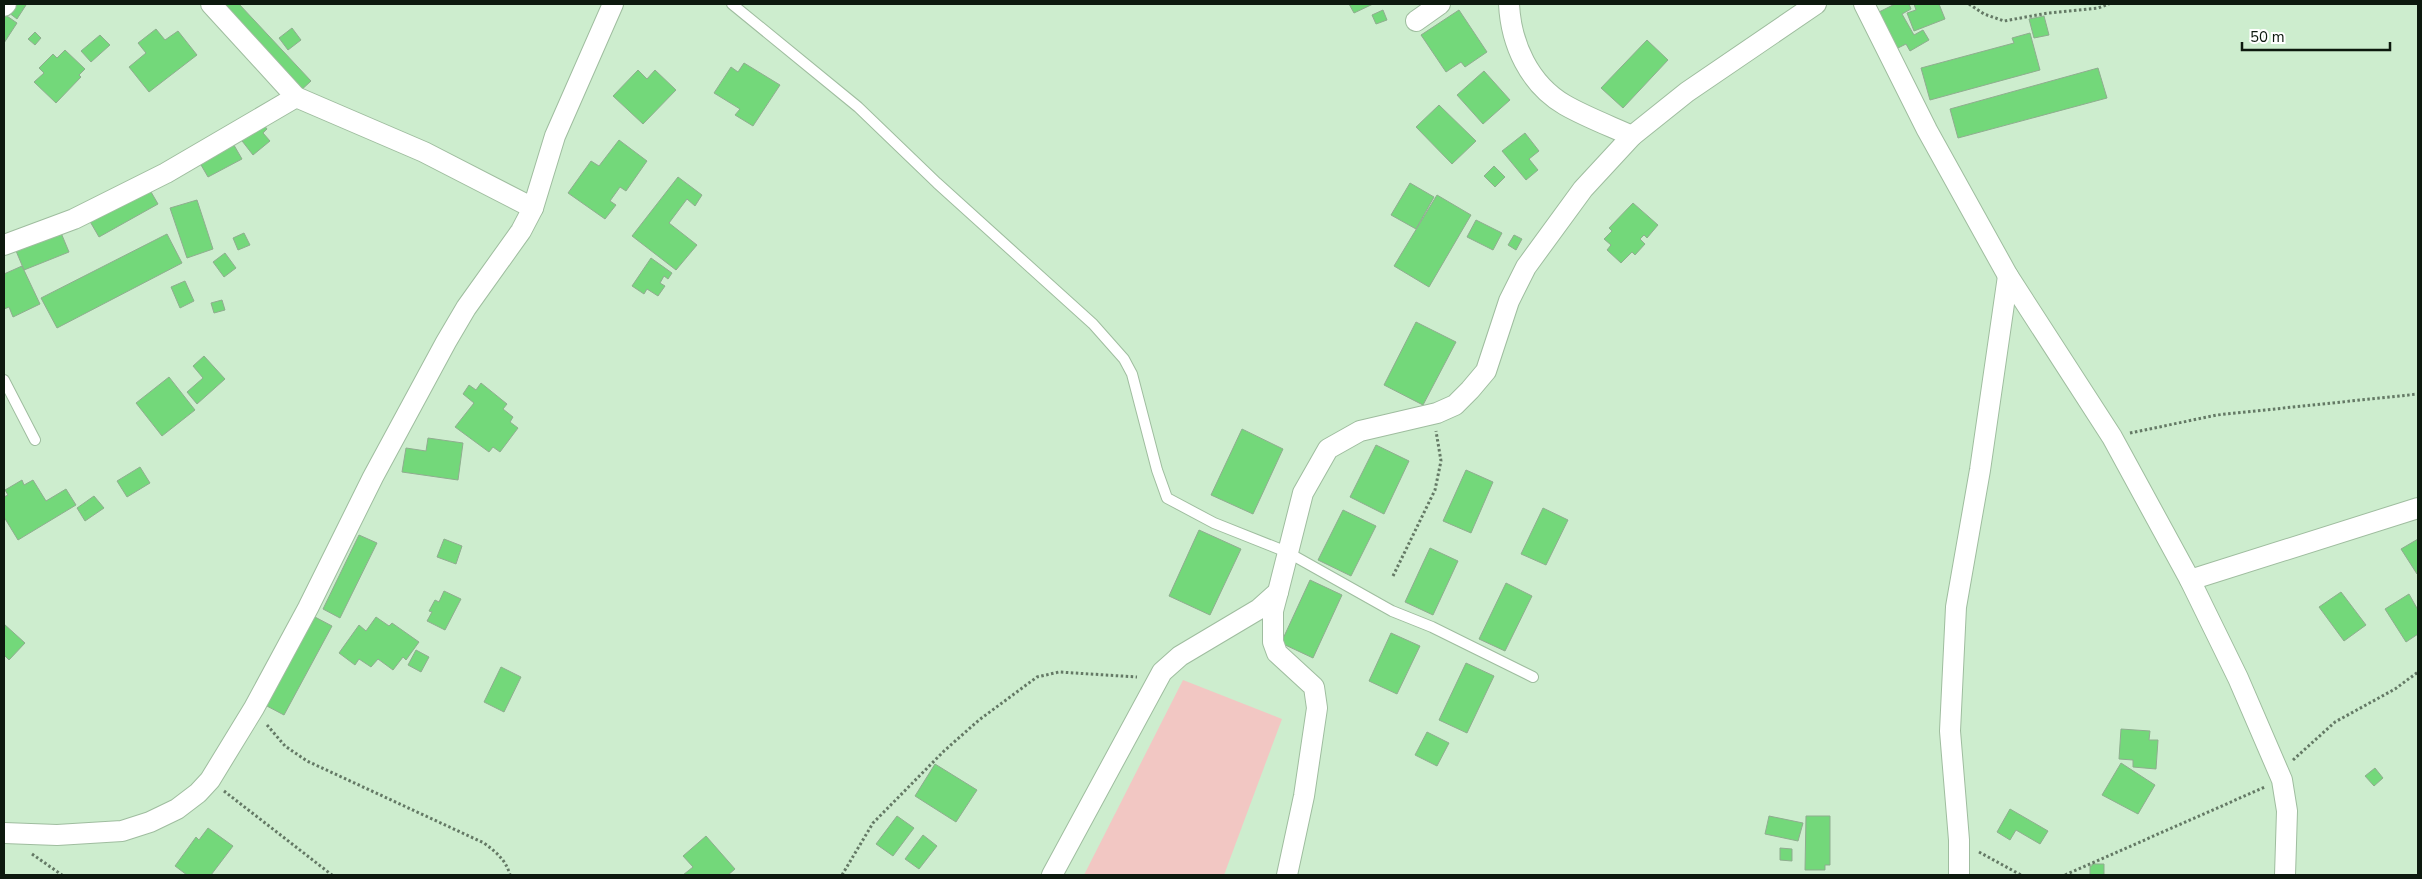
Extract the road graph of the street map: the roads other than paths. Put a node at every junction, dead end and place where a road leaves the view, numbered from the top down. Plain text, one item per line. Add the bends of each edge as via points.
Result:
1 (211, 4) edge
2 (613, 4) edge
3 (732, 4) edge
4 (1440, 4) edge
5 (1510, 4) edge
6 (1816, 4) edge
7 (1864, 4) edge
8 (1416, 21) dead end
9 (296, 97) junction
10 (1632, 136) junction
11 (533, 208) junction
12 (4, 246) edge
13 (2008, 276) junction
14 (4, 380) edge
15 (35, 440) dead end
16 (2418, 508) edge
17 (1287, 552) junction
18 (2190, 580) junction
19 (1278, 592) junction
20 (1533, 677) dead end
21 (9, 834) edge
22 (1052, 875) edge
23 (1287, 875) edge
24 (1959, 875) edge
25 (2285, 875) edge

1 - 9 street
2 - 11 street via 555,136
3 - 17 lane via 858,107 1093,324 1124,359 1132,374 1167,498 1214,523
4 - 8 street
5 - 10 street via 1519,54 1537,81 1564,105
6 - 10 street via 1687,92
7 - 13 street via 1927,130
9 - 11 street via 424,152
9 - 12 street via 166,173 74,219
10 - 17 street via 1583,189 1526,267 1509,301 1486,371 1454,405 1437,413 1360,431 1328,449 1303,493
11 - 21 street via 446,342 373,477 308,608 254,708 210,780 177,809 122,831
13 - 18 street via 2112,436
13 - 24 street via 1980,470 1956,606 1950,731
14 - 15 lane
16 - 18 street
17 - 19 street
17 - 20 lane via 1392,611
18 - 25 street via 2281,776 2287,811
19 - 22 street via 1260,610 1180,656 1162,672
19 - 23 street via 1273,642 1277,653 1314,687 1317,708 1304,796

